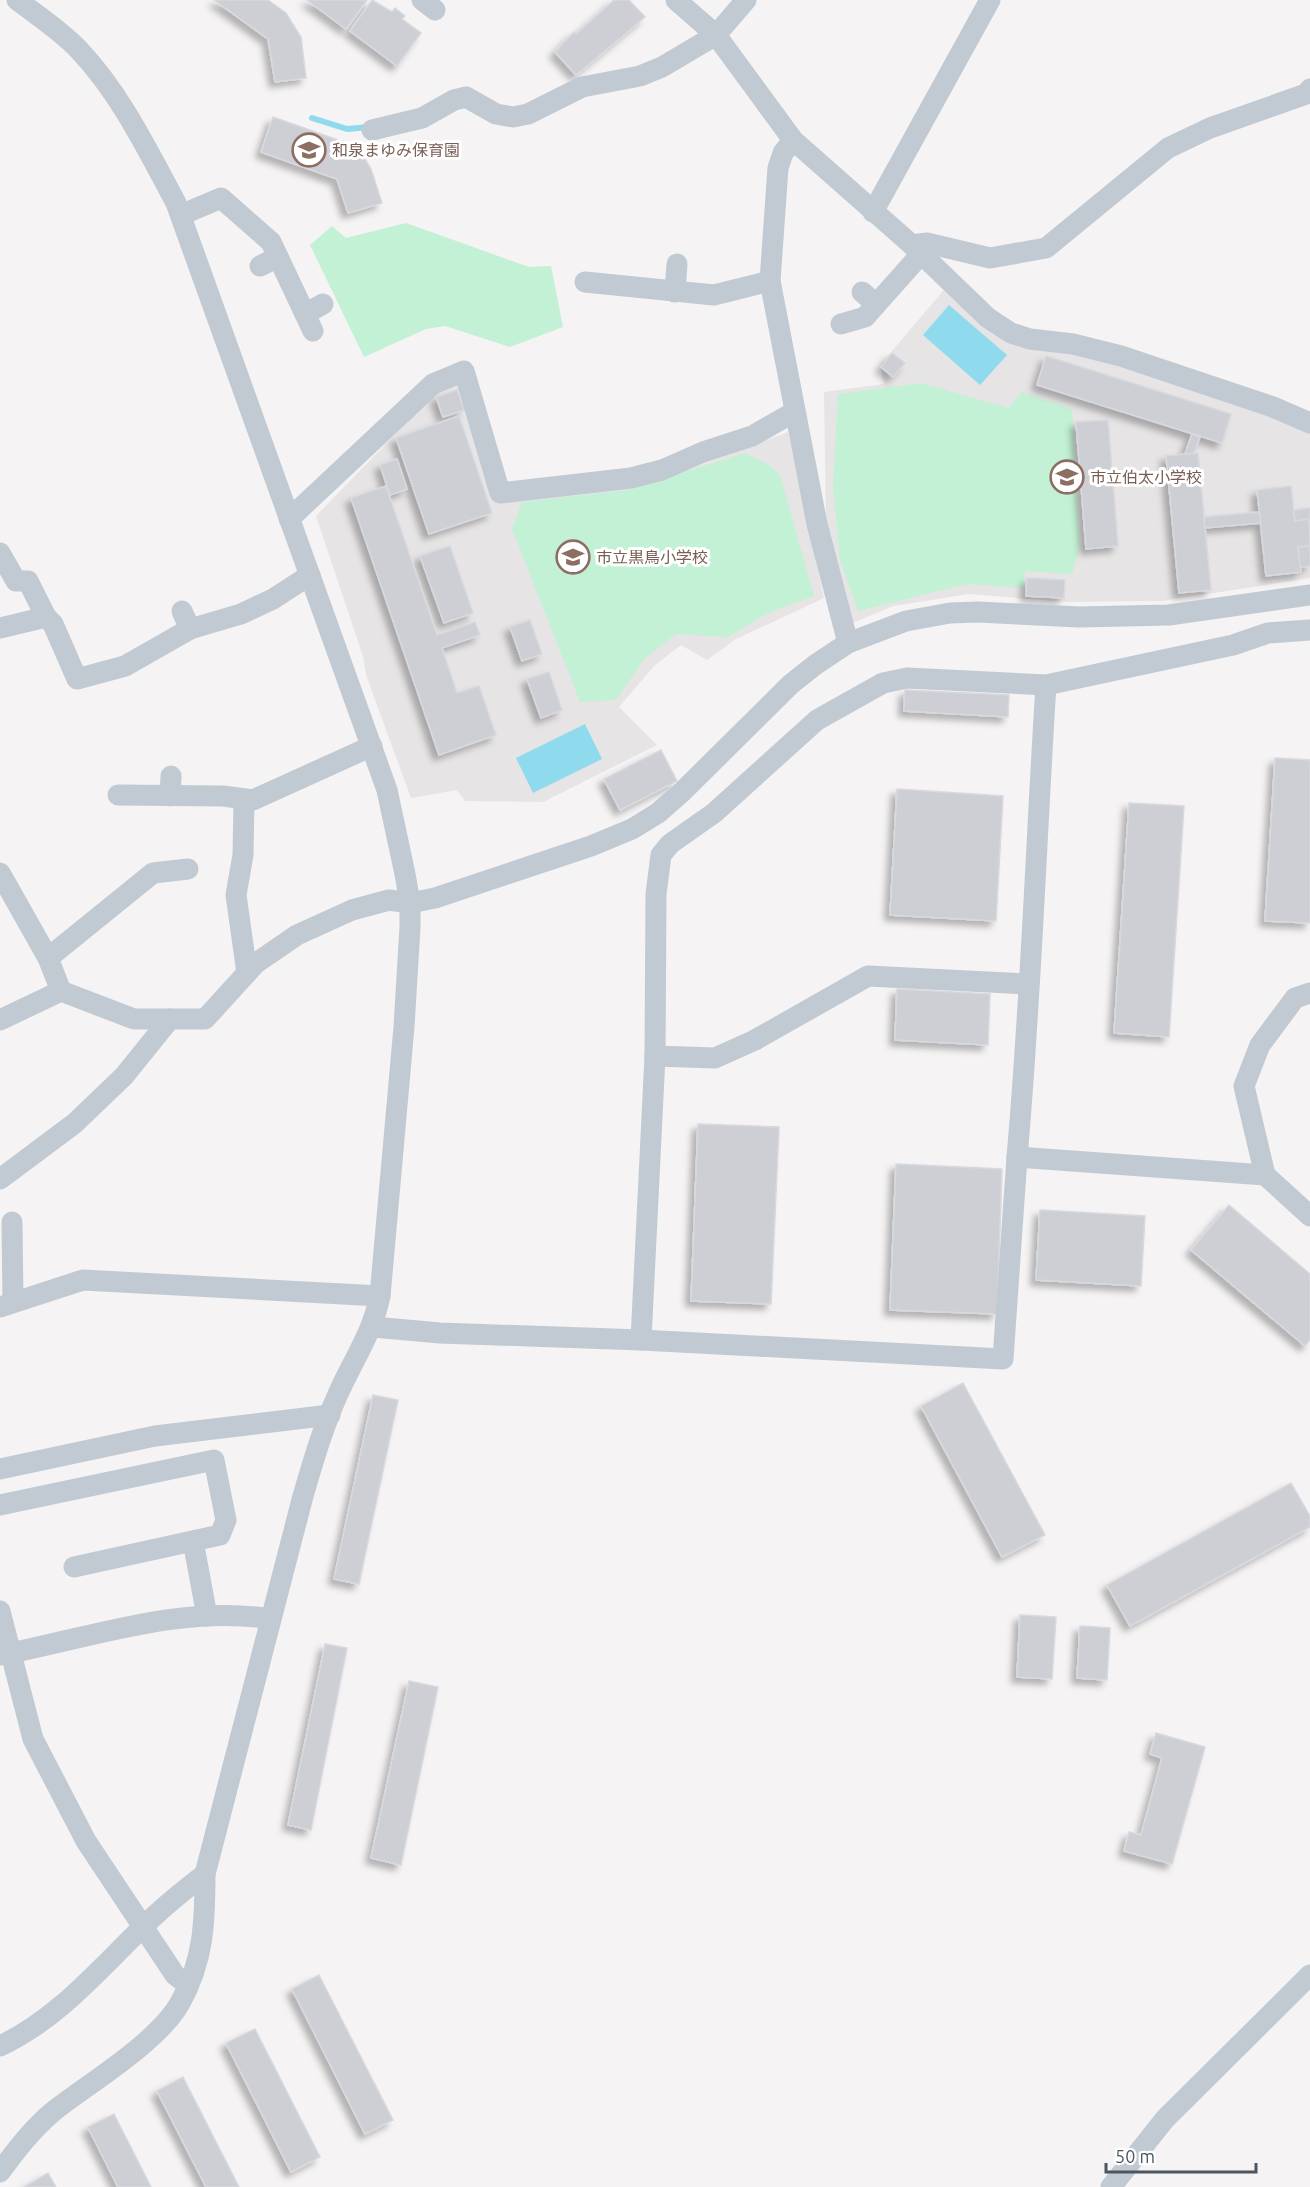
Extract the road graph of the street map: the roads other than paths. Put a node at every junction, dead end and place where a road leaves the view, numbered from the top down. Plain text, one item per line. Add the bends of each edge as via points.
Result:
1 (17, 0) edge
2 (676, 0) edge
3 (746, 0) edge
4 (990, 0) edge
5 (716, 35) junction
6 (1308, 91) edge
7 (372, 130) dead end
8 (793, 141) junction
9 (873, 212) junction
10 (181, 215) junction
11 (917, 250) junction
12 (677, 264) dead end
13 (770, 281) junction
14 (585, 282) dead end
15 (675, 292) junction
16 (313, 316) dead end
17 (841, 324) dead end
18 (794, 412) junction
19 (1310, 423) edge
20 (290, 519) junction
21 (0, 553) edge
22 (310, 575) junction
23 (1310, 595) edge
24 (46, 617) junction
25 (0, 628) edge
26 (1310, 630) edge
27 (848, 643) junction
28 (1046, 685) junction
29 (372, 746) junction
30 (118, 795) dead end
31 (244, 800) junction
32 (188, 869) dead end
33 (0, 873) edge
34 (410, 903) junction
35 (48, 958) junction
36 (247, 973) junction
37 (1027, 984) junction
38 (62, 991) junction
39 (1310, 993) edge
40 (170, 1019) junction
41 (0, 1020) edge
42 (655, 1056) junction
43 (1017, 1157) junction
44 (1265, 1175) junction
45 (0, 1179) edge
46 (1310, 1216) edge
47 (12, 1222) dead end
48 (6, 1248) edge
49 (380, 1296) junction
50 (7, 1305) edge
51 (373, 1327) junction
52 (641, 1340) junction
53 (330, 1416) junction
54 (0, 1469) edge
55 (0, 1505) edge
56 (193, 1541) junction
57 (74, 1567) dead end
58 (0, 1611) edge
59 (207, 1616) junction
60 (271, 1619) junction
61 (5, 1654) edge
62 (205, 1874) junction
63 (144, 1926) junction
64 (1310, 1975) edge
65 (188, 1985) junction
66 (8, 2043) edge
67 (0, 2058) edge
68 (0, 2172) edge
69 (1111, 2187) edge

1 - 10 street via 79,50 151,155
2 - 5 street
3 - 5 street
4 - 9 street
5 - 7 street via 662,67 640,76 582,87 528,114 496,114 466,98 454,100 422,118
5 - 8 street
6 - 11 street via 1168,148 1046,248 990,258 927,243
8 - 9 street
8 - 13 street via 778,168
9 - 11 street
10 - 16 street via 221,198 272,242 269,261
10 - 20 street
11 - 17 street via 869,298 865,317
11 - 19 street via 988,318 1011,333 1121,356
12 - 15 street
13 - 15 street via 714,295
13 - 18 street
14 - 15 street
18 - 20 street via 752,436 662,470 631,478 500,493 464,371 433,384
18 - 27 street via 817,524
20 - 22 street
21 - 24 street via 16,581 28,581
22 - 24 street via 241,614 186,620 125,666 77,679 53,624
22 - 29 street
23 - 27 street via 1158,616 950,613 906,621
24 - 25 street
26 - 28 street via 1268,633 1233,645
27 - 34 street via 791,684 682,792 632,829 435,898
28 - 37 street
28 - 42 street via 907,678 883,682 817,720 714,813 670,844 661,855 658,871
29 - 31 street via 253,800
29 - 34 street via 393,814
30 - 31 street via 170,786
31 - 36 street via 243,855 236,895
32 - 35 street via 153,873
33 - 35 street
34 - 36 street via 389,900 352,910 297,935 255,963
34 - 49 street via 404,1027
35 - 38 street
36 - 40 street via 205,1019
37 - 42 street via 868,976 755,1040 715,1058
37 - 43 street
38 - 40 street via 134,1019
38 - 41 street
39 - 44 street via 1295,998 1260,1045 1244,1086
40 - 45 street via 124,1076 75,1123
42 - 52 street
43 - 44 street
43 - 52 street via 1003,1359
44 - 46 street
47 - 48 street
48 - 50 street
49 - 50 street via 83,1280
49 - 51 street
51 - 52 street via 440,1334
51 - 53 street
53 - 54 street via 155,1436
53 - 60 street via 303,1496
55 - 56 street via 214,1460 226,1520 220,1535
56 - 57 street
56 - 59 street
58 - 61 street
59 - 60 street
59 - 61 street
60 - 62 street
61 - 63 street via 33,1739 86,1841
62 - 63 street
62 - 65 street via 205,1932
63 - 65 street via 175,1975
63 - 66 street via 64,2006
64 - 69 street via 1165,2119
65 - 68 street via 180,2005 157,2031 27,2135
66 - 67 street

